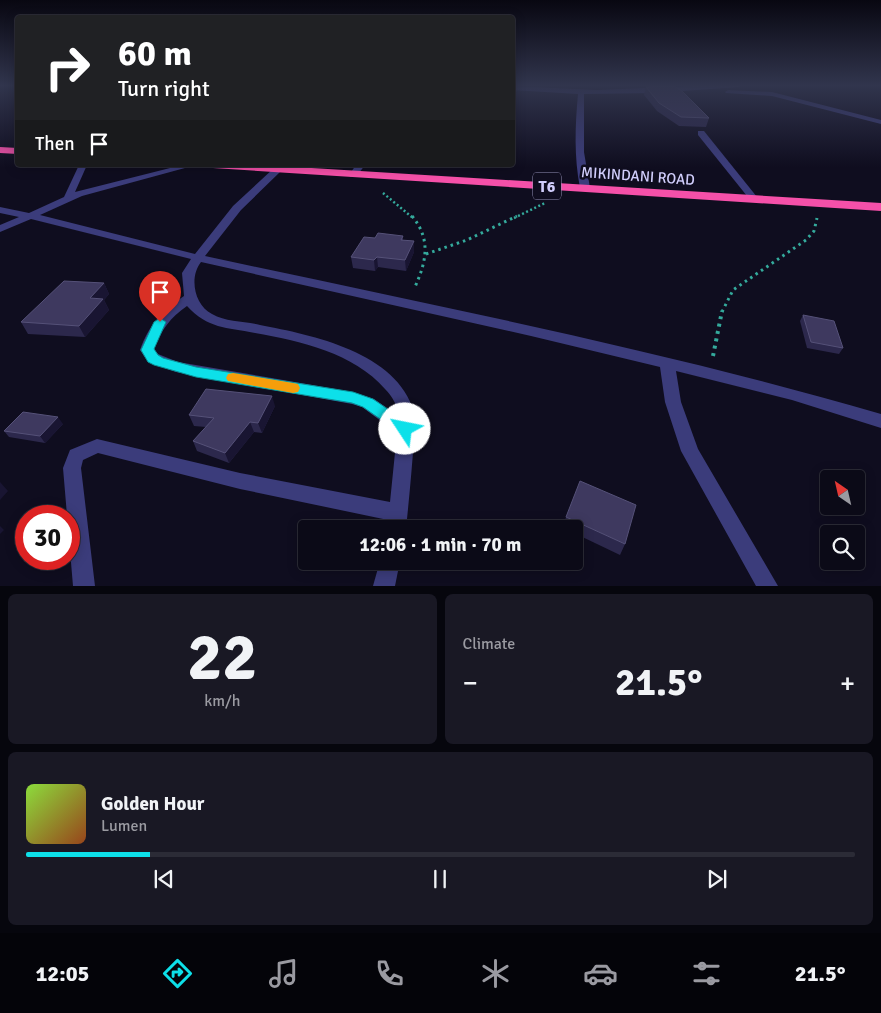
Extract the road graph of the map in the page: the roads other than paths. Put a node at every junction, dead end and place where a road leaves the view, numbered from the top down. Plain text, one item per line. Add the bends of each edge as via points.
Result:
1 (580, 112) edge
2 (843, 112) edge
3 (881, 122) edge
4 (701, 133) dead end
5 (0, 150) edge
6 (15, 151) edge
7 (82, 167) edge
8 (184, 167) edge
9 (239, 167) edge
10 (359, 167) edge
11 (277, 170) junction
12 (353, 175) junction
13 (585, 188) junction
14 (68, 198) junction
15 (754, 200) junction
16 (881, 207) edge
17 (0, 210) edge
18 (31, 216) junction
19 (0, 229) edge
20 (199, 258) junction
21 (191, 298) junction
22 (667, 364) junction
23 (881, 421) edge
24 (405, 429) junction
25 (393, 520) edge
26 (397, 520) edge
27 (388, 570) edge
28 (84, 586) edge
29 (384, 586) edge
30 (768, 586) edge

1 - 13 street via 578,142
2 - 3 street
4 - 15 street
5 - 6 highway
7 - 14 street
8 - 14 street
9 - 11 highway, MIKINDANI ROAD / T6
10 - 12 street
11 - 12 highway, MIKINDANI ROAD / T6
11 - 20 street via 237,208
12 - 13 highway, MIKINDANI ROAD / T6
13 - 15 highway, MIKINDANI ROAD / T6
14 - 18 street
15 - 16 highway, MIKINDANI ROAD / T6
17 - 18 street
18 - 19 street
18 - 20 street
20 - 21 street via 188,273
20 - 22 street
21 - 24 street via 199,312 212,320 330,347 367,366 397,389 407,413
21 - 24 street via 160,322 147,350 153,358 196,372 353,398 368,403
22 - 23 street via 792,394
22 - 30 street via 673,402 690,451
24 - 26 street
25 - 28 street via 97,446 76,455 72,468
27 - 29 street

